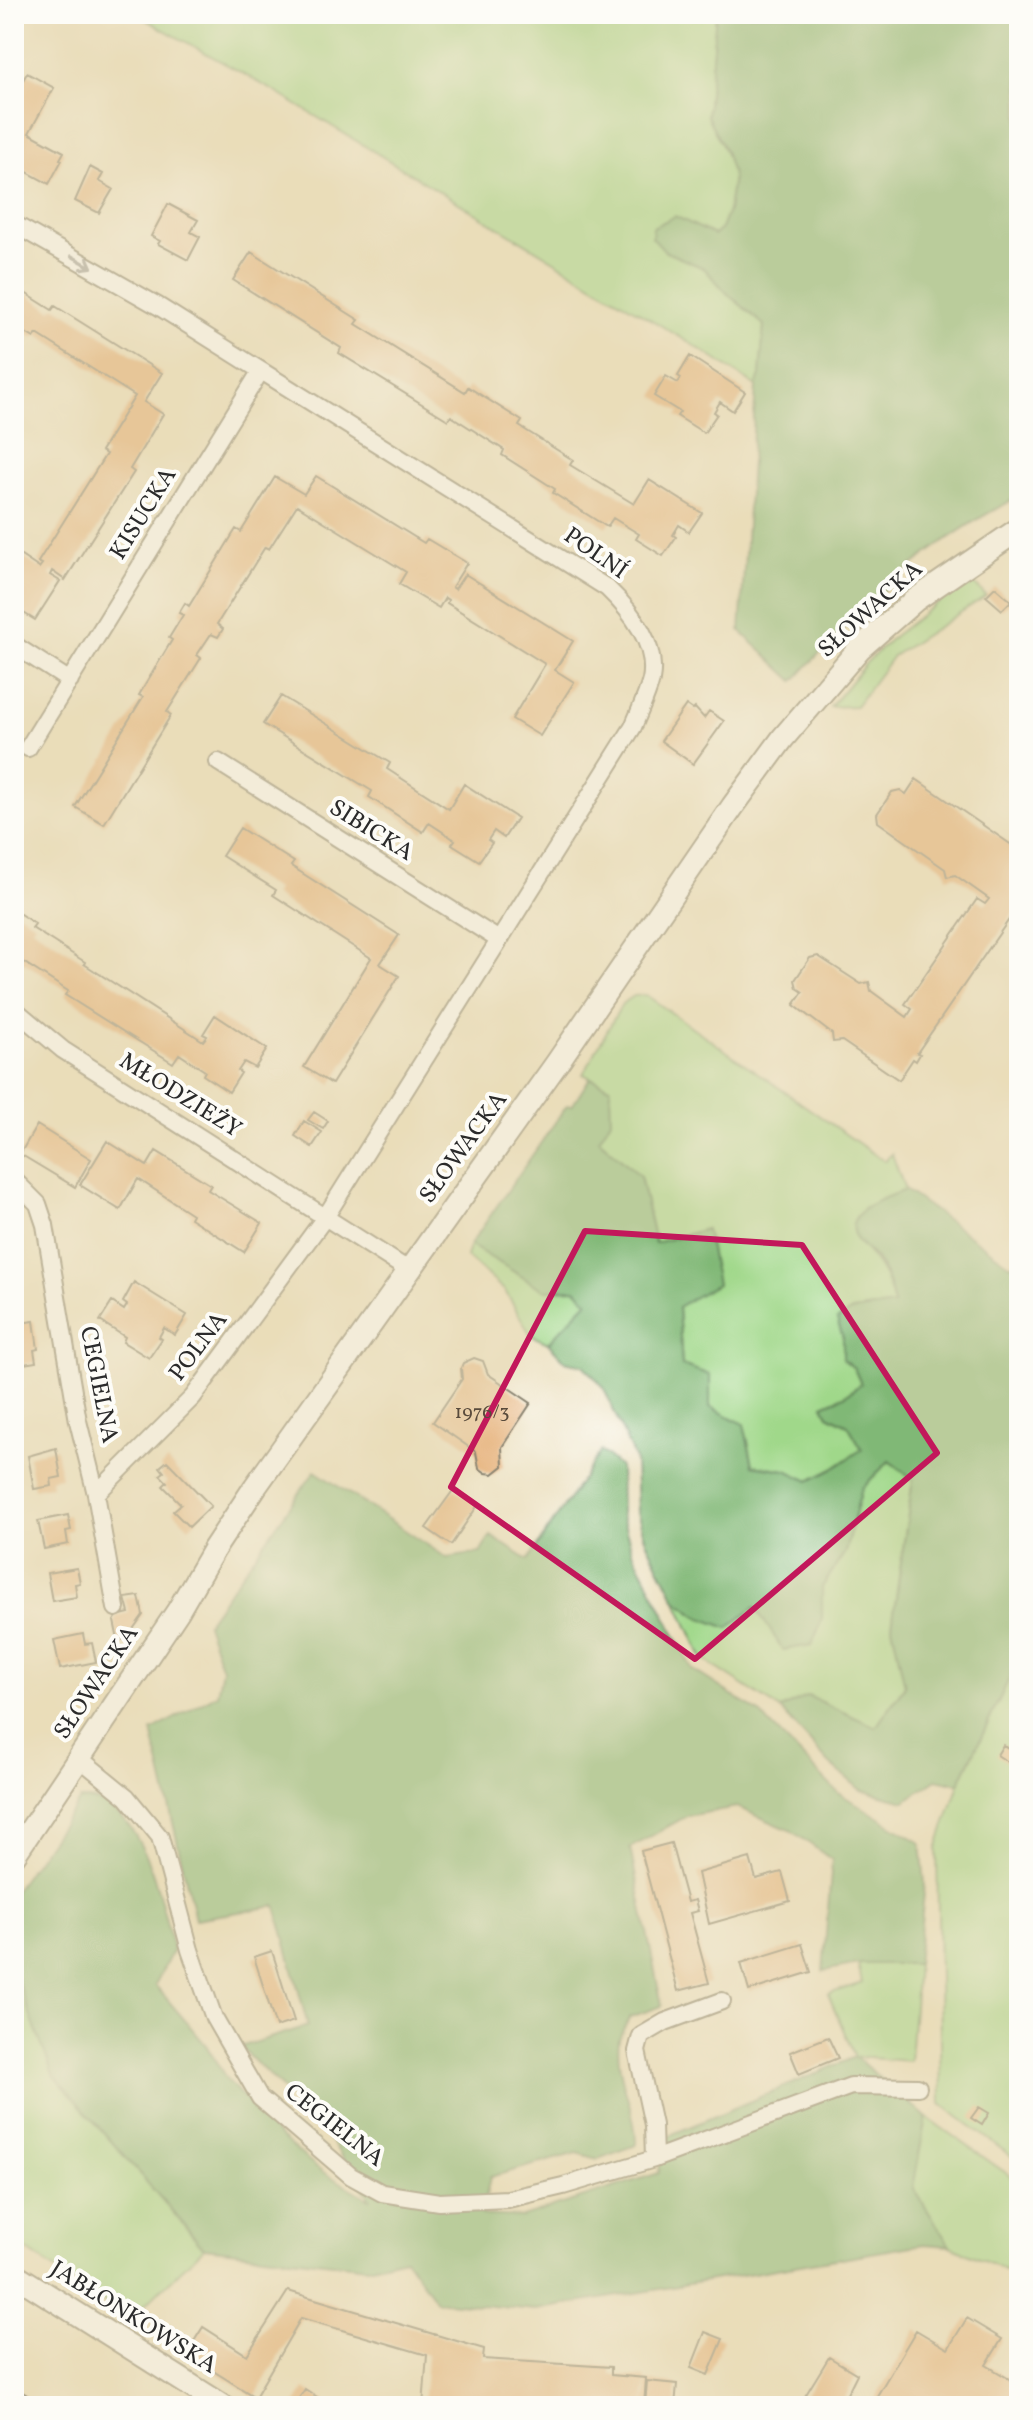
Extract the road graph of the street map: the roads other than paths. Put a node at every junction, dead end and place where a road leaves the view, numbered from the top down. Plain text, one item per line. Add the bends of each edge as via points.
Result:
1 (14, 224) edge
2 (260, 372) junction
3 (1019, 529) edge
4 (14, 645) edge
5 (70, 681) junction
6 (28, 748) dead end
7 (218, 762) dead end
8 (499, 940) junction
9 (14, 1009) edge
10 (14, 1180) edge
11 (326, 1216) junction
12 (408, 1270) junction
13 (96, 1494) junction
14 (116, 1608) dead end
15 (78, 1757) junction
16 (14, 1855) edge
17 (722, 2001) dead end
18 (918, 2087) dead end
19 (654, 2159) junction
20 (14, 2274) edge
21 (223, 2406) edge

1 -> 2 street, POLNÍ
2 - 5 street, KISUCKA
2 - 8 street, POLNÍ via 607,588 648,642 652,678 633,727
3 - 12 street, SŁOWACKA via 915,600 859,649 783,738
4 - 5 street
5 - 6 street, KISUCKA
7 - 8 street, SIBICKA
8 - 11 street, POLNÍ
9 - 11 street, MŁODZIEŻY via 63,1050
10 - 13 street, CEGIELNA via 38,1204 45,1225 78,1421
11 - 12 street, MŁODZIEŻY
11 - 13 street, POLNA via 193,1397
12 - 15 street, SŁOWACKA via 255,1487
13 - 14 street, CEGIELNA
15 - 16 street, SŁOWACKA
15 - 19 street, CEGIELNA via 127,1797 160,1837 214,2018 260,2098 351,2176 382,2193 411,2199 508,2199
17 - 19 street via 641,2036 637,2051 653,2125
18 - 19 street, CEGIELNA via 851,2086
20 - 21 street, JABŁONKOWSKA

